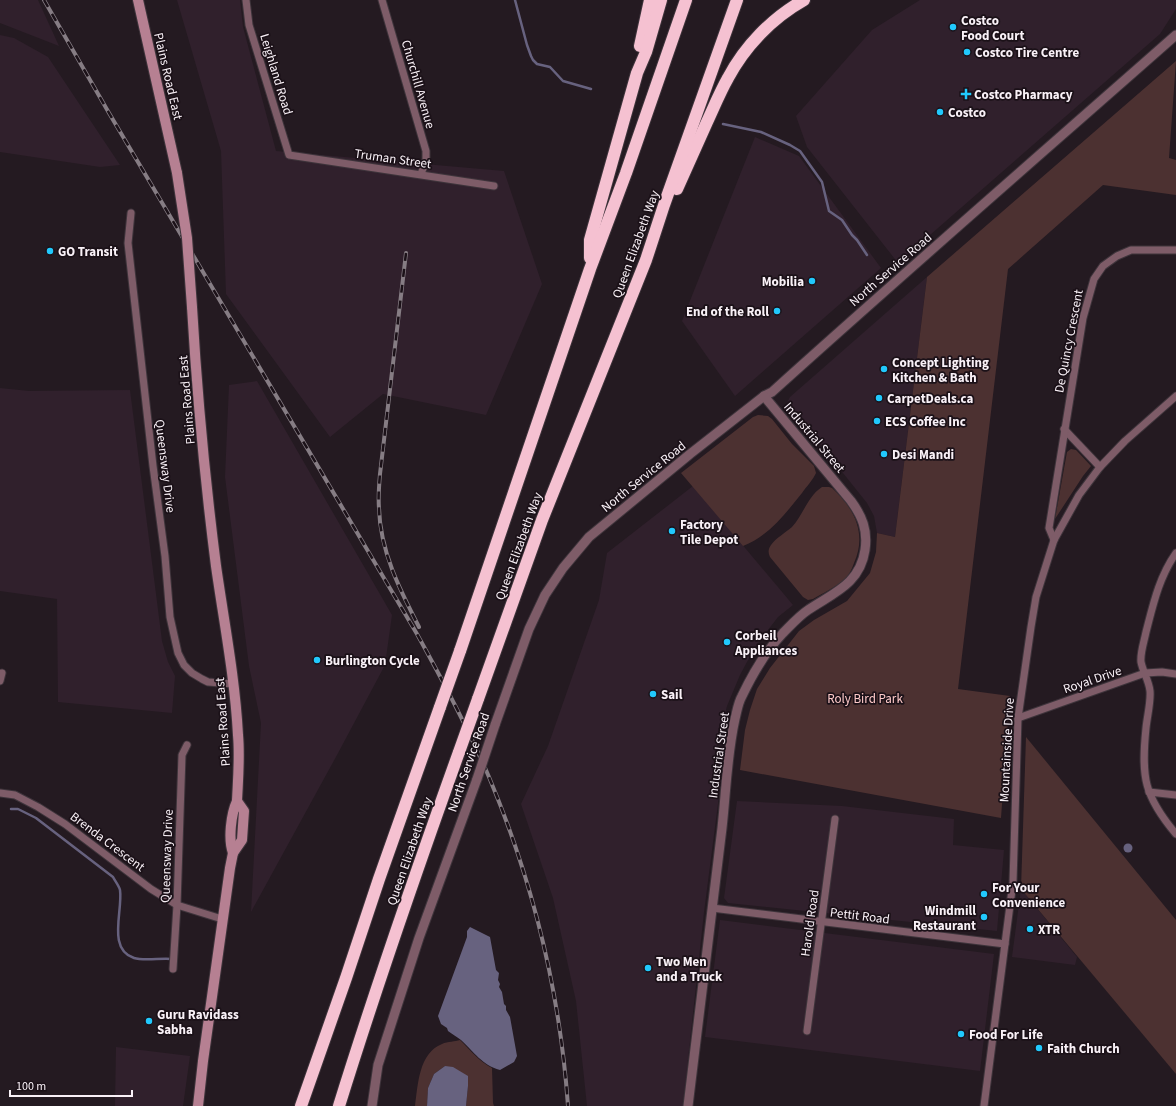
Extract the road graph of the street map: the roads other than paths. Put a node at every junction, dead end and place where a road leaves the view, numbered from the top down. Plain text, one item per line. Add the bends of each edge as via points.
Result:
1 (138, 0) edge
2 (246, 0) edge
3 (382, 0) edge
4 (650, 0) edge
5 (661, 0) edge
6 (686, 0) edge
7 (737, 0) edge
8 (804, 0) edge
9 (1176, 35) edge
10 (637, 72) junction
11 (289, 155) joint
12 (421, 174) junction
13 (494, 186) dead end
14 (131, 213) dead end
15 (1176, 250) edge
16 (646, 260) junction
17 (590, 269) junction
18 (764, 396) junction
19 (1176, 396) edge
20 (1064, 429) junction
21 (1100, 467) junction
22 (1054, 540) junction
23 (1176, 554) edge
24 (2, 673) dead end
25 (1145, 673) junction
26 (1176, 674) edge
27 (0, 681) edge
28 (233, 684) junction
29 (1018, 718) junction
30 (187, 745) dead end
31 (1148, 792) junction
32 (0, 793) edge
33 (1176, 795) edge
34 (835, 819) dead end
35 (1176, 834) edge
36 (177, 905) junction
37 (712, 908) junction
38 (222, 919) junction
39 (821, 922) junction
40 (1005, 944) junction
41 (173, 969) dead end
42 (807, 1031) dead end
43 (198, 1106) edge
44 (301, 1106) edge
45 (339, 1106) edge
46 (372, 1106) edge
47 (688, 1106) edge
48 (984, 1106) edge

1 - 28 main road, Plains Road East, bridge via 177,173 188,238 196,372 216,566
2 - 11 street, Leighland Road via 249,25
3 - 12 street, Churchill Avenue via 426,151
4 - 10 highway
5 - 10 highway via 646,52
6 - 17 highway, Queen Elizabeth Way
7 - 16 highway, Queen Elizabeth Way
8 - 16 highway via 790,8 760,34 728,77
9 - 18 street, North Service Road via 772,392
10 - 17 highway via 590,240
11 - 12 street, Truman Street
12 - 13 street, Truman Street
14 - 28 street, Queensway Drive via 128,243 140,364 173,632 178,653 192,673 208,682
15 - 20 street, De Quincy Crescent via 1131,250 1103,266 1094,279 1082,318
16 - 45 highway, Queen Elizabeth Way, bridge via 542,520 407,898
17 - 44 highway, Queen Elizabeth Way, bridge
18 - 37 street, Industrial Street via 859,512 864,522 867,540 864,557 853,578 843,588 807,611 784,632 752,674 740,700 729,750
18 - 46 street, North Service Road, bridge via 589,537 545,595 529,628 420,938 378,1065
19 - 21 street, Mountainside Drive
20 - 21 street
20 - 22 street, De Quincy Crescent via 1049,528
21 - 22 street, Mountainside Drive via 1078,495
22 - 29 street, Mountainside Drive via 1036,597
23 - 25 street via 1168,564 1155,595 1142,650 1141,662
24 - 27 street
25 - 26 street, Royal Drive
25 - 29 street, Royal Drive
25 - 31 street via 1150,692 1144,769
28 - 38 main road, Plains Road East via 238,736 237,801 233,810 230,845 233,853
29 - 40 street, Mountainside Drive via 1013,882
30 - 36 street, Queensway Drive via 182,755
31 - 33 street
31 - 35 street via 1162,818
32 - 36 street, Brenda Crescent via 15,796 65,824 151,889
34 - 39 street, Harold Road
36 - 38 street, Brenda Crescent
36 - 41 street, Queensway Drive
37 - 39 street, Pettit Road
37 - 47 street, Industrial Street
38 - 43 main road
39 - 40 street, Pettit Road
39 - 42 street, Harold Road
40 - 48 street, Mountainside Drive

